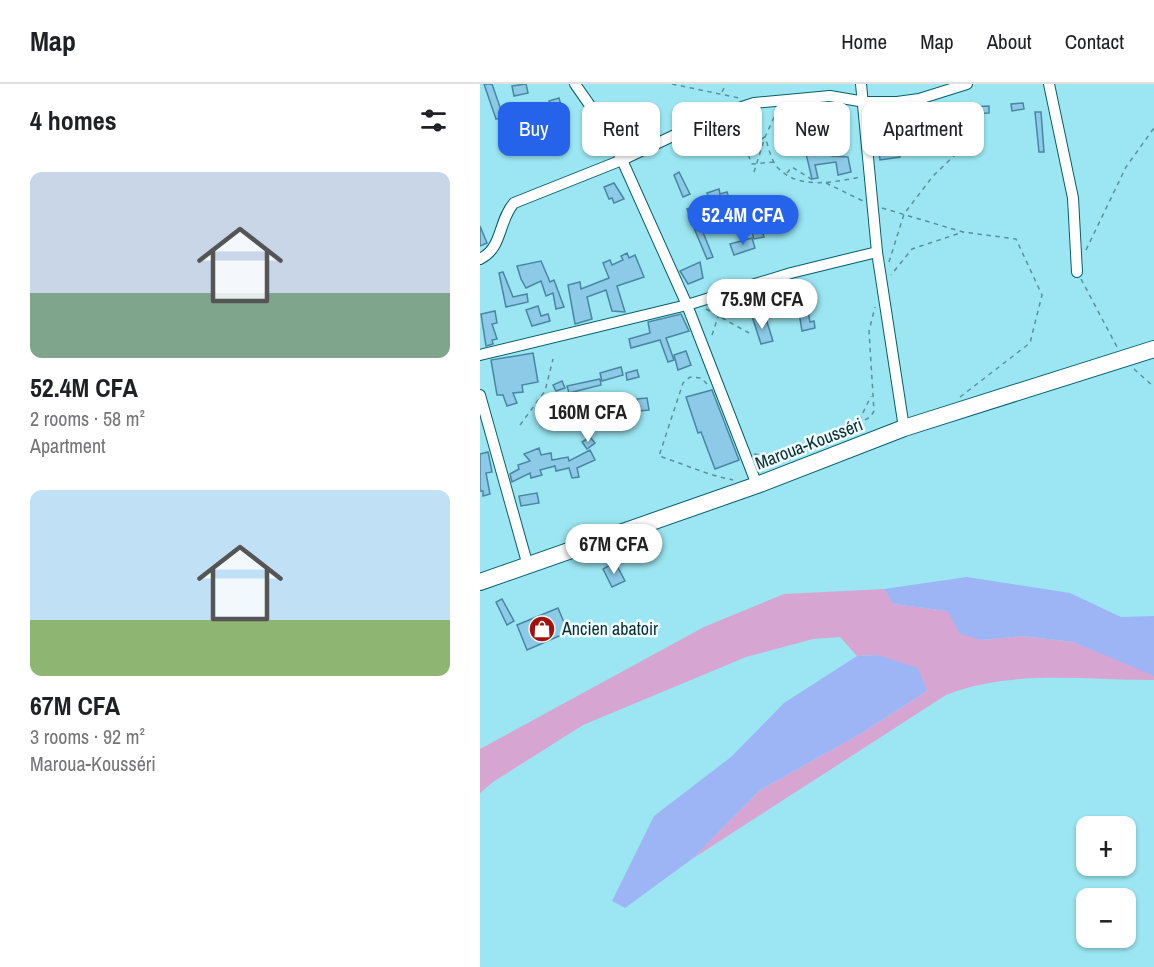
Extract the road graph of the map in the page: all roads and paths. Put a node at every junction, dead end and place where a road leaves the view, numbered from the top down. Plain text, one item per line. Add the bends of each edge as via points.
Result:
1 (575, 84) edge
2 (672, 84) edge
3 (726, 84) edge
4 (861, 84) edge
5 (966, 84) edge
6 (1049, 84) edge
7 (722, 93) junction
8 (782, 100) junction
9 (751, 102) edge
10 (762, 102) edge
11 (865, 102) joint
12 (897, 102) edge
13 (1154, 128) edge
14 (672, 136) edge
15 (765, 137) junction
16 (869, 156) edge
17 (953, 156) edge
18 (622, 160) junction
19 (775, 162) junction
20 (758, 165) junction
21 (754, 172) dead end
22 (787, 173) junction
23 (870, 176) junction
24 (817, 183) junction
25 (826, 183) junction
26 (871, 205) junction
27 (904, 214) junction
28 (963, 232) junction
29 (877, 252) junction
30 (1085, 253) dead end
31 (480, 259) edge
32 (887, 268) dead end
33 (1077, 272) joint
34 (882, 286) junction
35 (734, 292) junction
36 (691, 304) junction
37 (718, 317) junction
38 (749, 333) dead end
39 (712, 335) dead end
40 (1154, 349) edge
41 (480, 355) edge
42 (1123, 358) junction
43 (553, 359) dead end
44 (708, 385) dead end
45 (1154, 387) edge
46 (480, 395) edge
47 (872, 395) junction
48 (954, 400) dead end
49 (859, 422) junction
50 (520, 425) dead end
51 (904, 428) junction
52 (745, 453) junction
53 (737, 480) dead end
54 (757, 485) junction
55 (528, 566) junction
56 (480, 582) edge

1 - 18 street via 607,130
2 - 7 path
3 - 7 path
4 - 11 street
5 - 12 street
6 - 33 street via 1072,198
7 - 9 path
8 - 10 street
8 - 11 street via 830,96
8 - 15 path
13 - 30 path via 1126,167
14 - 18 street
15 - 19 path
15 - 20 path
15 - 20 path via 751,145 749,157 752,164
16 - 23 street
17 - 27 path
18 - 31 street via 514,203 494,250
18 - 36 street
19 - 20 path
19 - 22 path
20 - 21 path
22 - 24 path via 797,180
22 - 24 path via 792,167
23 - 25 path
23 - 26 street
24 - 25 path
25 - 26 path
26 - 27 path
26 - 29 street
27 - 28 path
27 - 32 path
28 - 34 path via 912,249
28 - 48 path via 1016,239 1042,295 1030,343
29 - 34 street
29 - 35 street
33 - 42 path
34 - 47 path via 869,331
34 - 51 street
35 - 36 street
35 - 37 path
36 - 37 path
36 - 41 street
36 - 52 street
37 - 38 path
37 - 39 path
40 - 42 highway, Maroua-Kousséri
42 - 45 path
42 - 51 highway, Maroua-Kousséri
43 - 50 path via 545,391
44 - 53 path via 701,378 690,377 683,383 659,456 709,475
46 - 55 street
47 - 49 path
47 - 49 path via 874,411
49 - 52 path via 796,448 764,456
51 - 54 highway, Maroua-Kousséri
52 - 54 street
54 - 55 highway, Maroua-Kousséri
55 - 56 highway, Maroua-Kousséri

